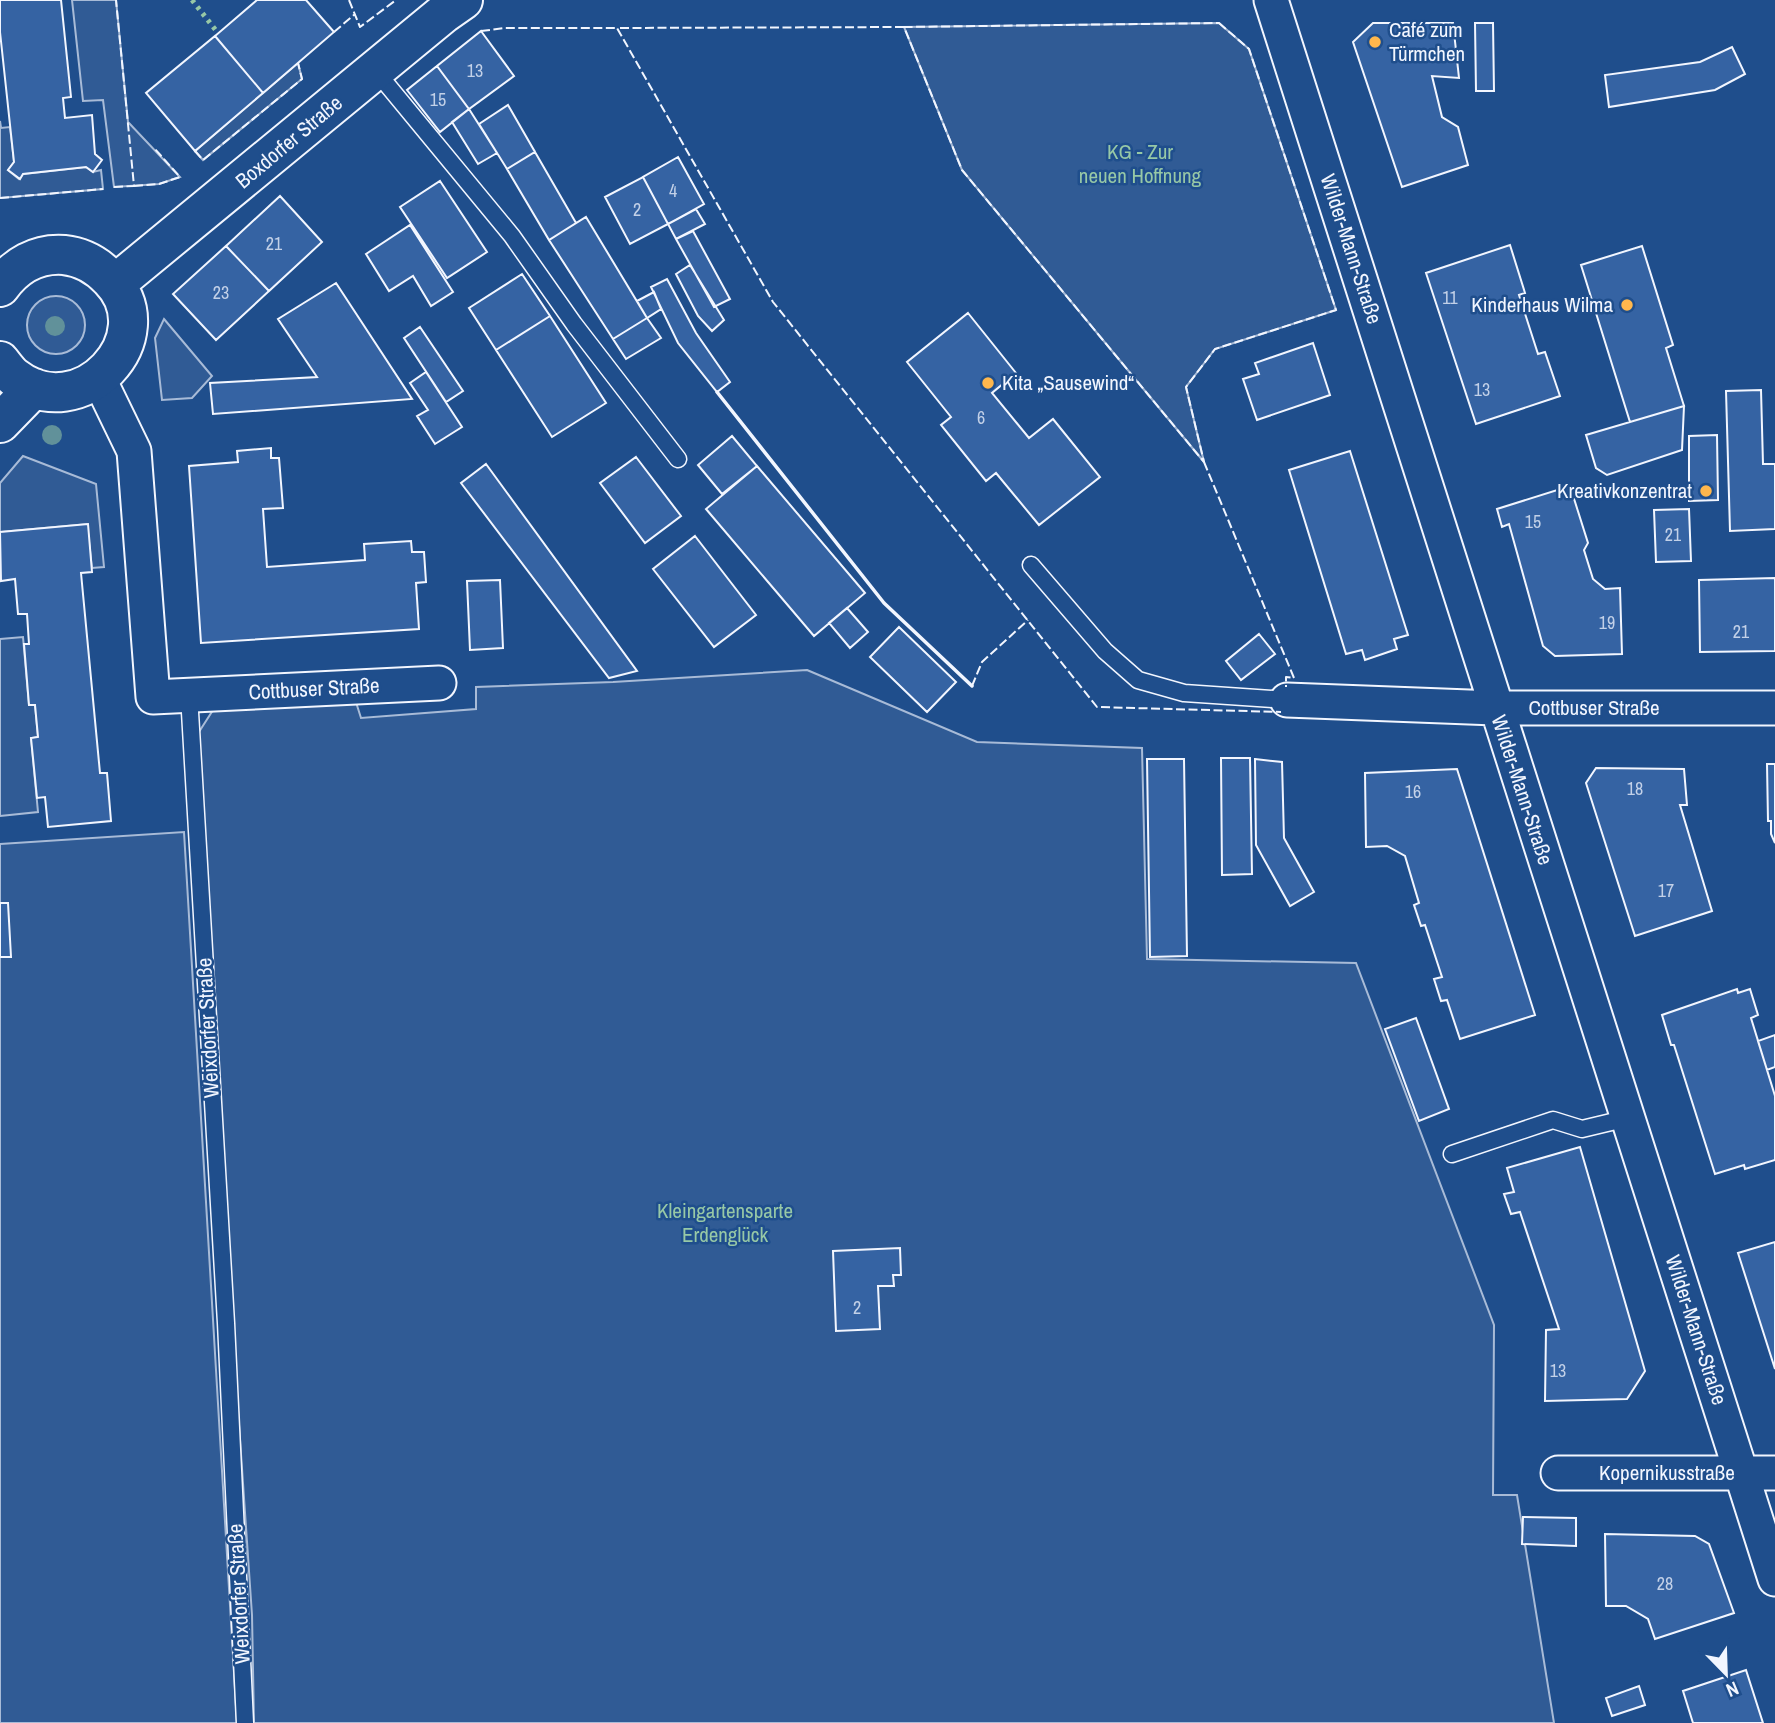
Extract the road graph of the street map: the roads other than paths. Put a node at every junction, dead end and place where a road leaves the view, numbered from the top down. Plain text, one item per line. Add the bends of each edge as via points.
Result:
1 (463, 0) edge
2 (1271, 0) edge
3 (375, 70) junction
4 (3, 275) edge
5 (115, 284) junction
6 (0, 361) edge
7 (99, 379) junction
8 (34, 388) junction
9 (0, 424) edge
10 (678, 459) dead end
11 (1031, 565) dead end
12 (439, 682) dead end
13 (189, 695) junction
14 (1287, 700) joint
15 (1495, 708) junction
16 (1775, 708) edge
17 (1628, 1118) junction
18 (1452, 1154) dead end
19 (1559, 1473) dead end
20 (1742, 1473) junction
21 (1775, 1473) edge
22 (1775, 1579) edge
23 (245, 1723) edge

1 - 3 street, Boxdorfer Straße
2 - 15 street, Wilder-Mann-Straße
3 - 5 street, Boxdorfer Straße
3 - 10 lane via 518,245
4 - 5 street via 53,254 77,256 99,267
5 - 7 street via 124,303 124,345
6 - 8 street via 14,377
7 - 8 street via 79,389 56,392
7 - 13 street via 134,451 153,697
8 - 9 street
11 - 14 lane via 1105,651 1138,680 1184,693
12 - 13 street, Cottbuser Straße
13 - 23 lane, Weixdorfer Straße
14 - 15 street, Cottbuser Straße
15 - 16 street, Cottbuser Straße
15 - 17 street, Wilder-Mann-Straße
17 - 18 lane via 1582,1129 1553,1120
17 - 20 street, Wilder-Mann-Straße
19 - 20 street, Kopernikusstraße
20 - 21 street, Kopernikusstraße
20 - 22 street, Wilder-Mann-Straße

